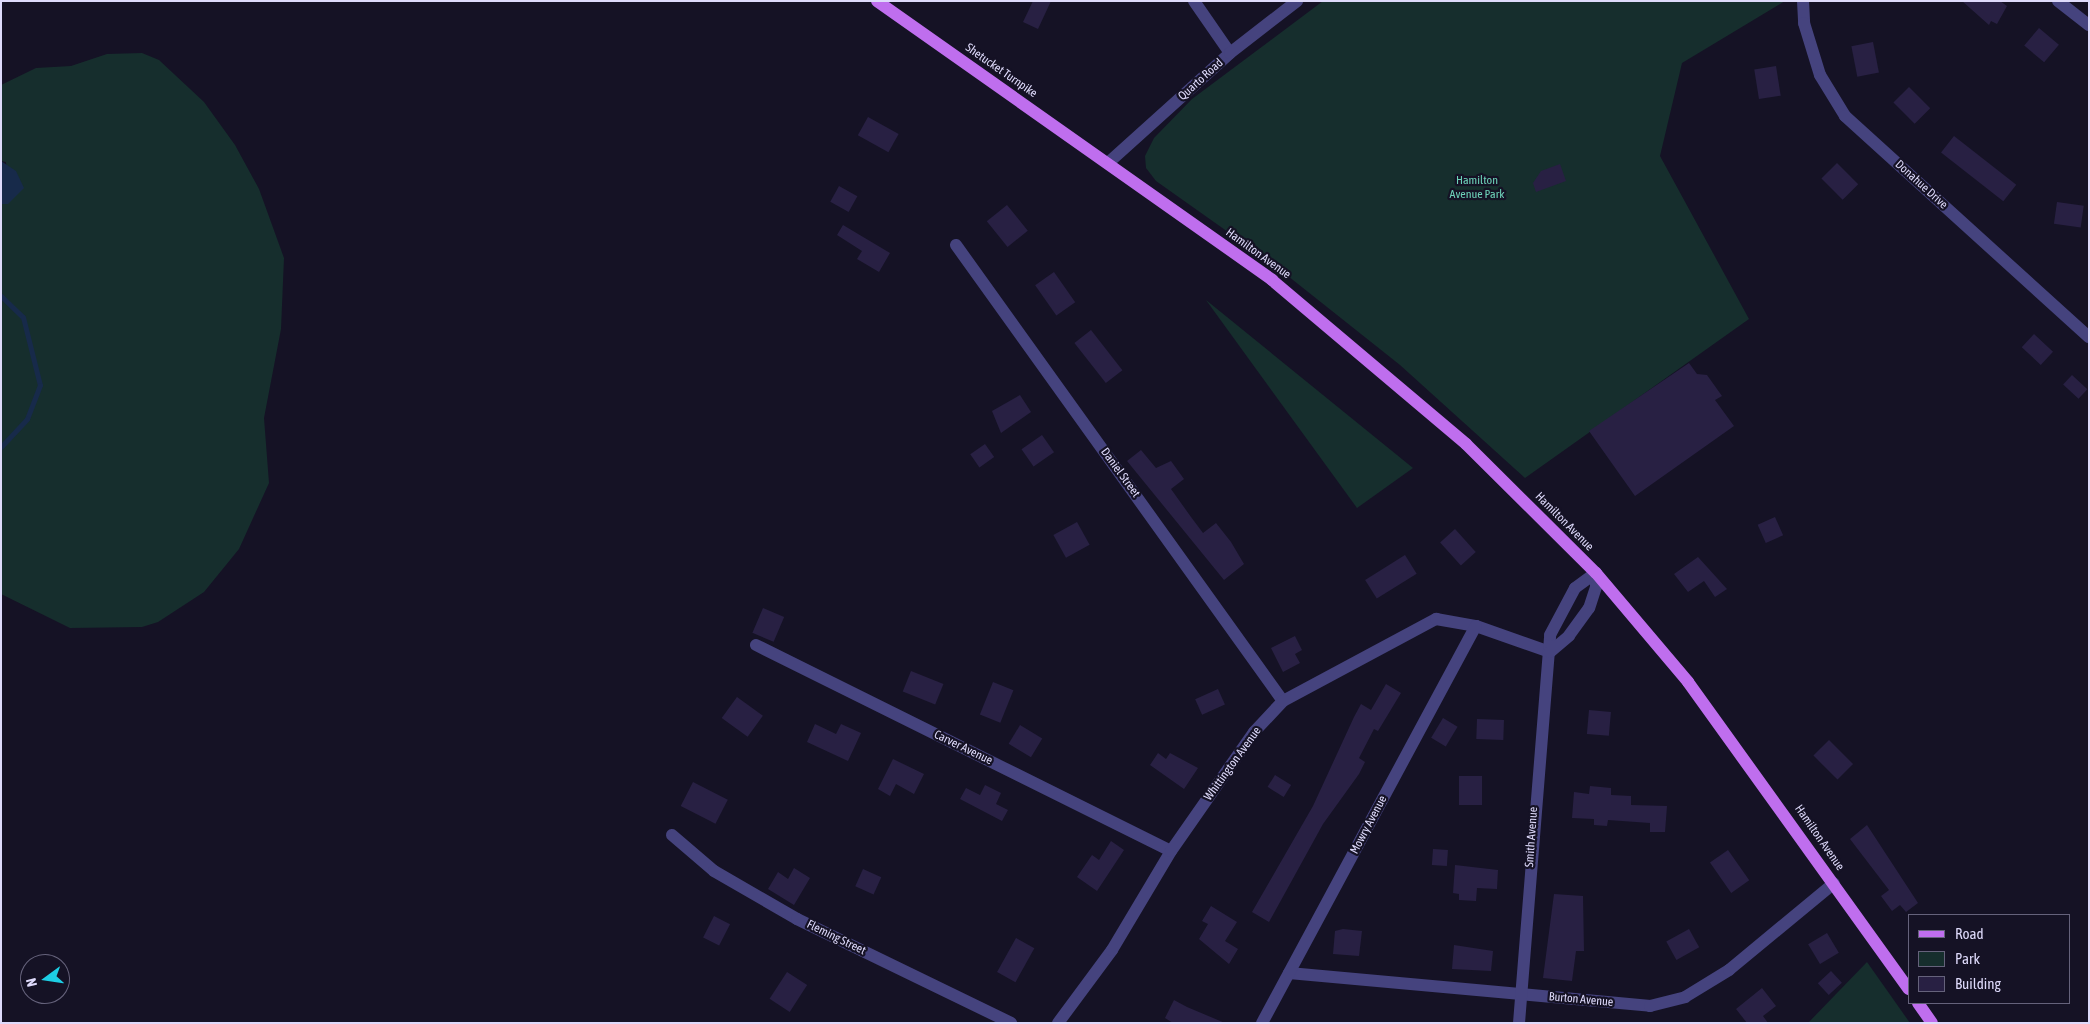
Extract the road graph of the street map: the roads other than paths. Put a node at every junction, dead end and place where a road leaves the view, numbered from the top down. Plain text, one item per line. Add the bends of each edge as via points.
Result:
1 (877, 1) edge
2 (1194, 1) edge
3 (1297, 1) edge
4 (1803, 1) edge
5 (2058, 1) edge
6 (2089, 25) edge
7 (1230, 53) junction
8 (1108, 163) junction
9 (956, 245) dead end
10 (2089, 337) edge
11 (1596, 573) junction
12 (1476, 626) junction
13 (756, 645) dead end
14 (1550, 652) junction
15 (1283, 701) junction
16 (672, 835) dead end
17 (1171, 851) junction
18 (1834, 883) junction
19 (1289, 973) junction
20 (1908, 988) edge
21 (1522, 995) junction
22 (1919, 1004) edge
23 (1011, 1023) edge
24 (1058, 1023) edge
25 (1262, 1023) edge
26 (1519, 1023) edge
27 (1932, 1023) edge

1 - 8 main road, Shetucket Turnpike
2 - 7 street
3 - 7 street, Quarto Road
4 - 10 street, Donahue Drive via 1804,23 1820,75 1845,116
5 - 6 street
7 - 8 street, Quarto Road
8 - 11 main road, Hamilton Avenue via 1272,280 1381,368 1466,444
9 - 15 street, Daniel Street
11 - 14 street via 1596,587 1589,608 1569,636
11 - 14 street, Smith Avenue via 1575,588 1556,616
11 - 18 main road, Hamilton Avenue via 1688,682
12 - 14 street, Whittington Avenue
12 - 15 street, Whittington Avenue via 1436,620
12 - 19 street, Mowry Avenue
13 - 17 street, Carver Avenue
14 - 21 street, Smith Avenue via 1540,719
15 - 17 street, Whittington Avenue via 1254,732
16 - 23 street, Fleming Street via 714,871 797,919
17 - 24 street, Whittington Avenue via 1112,950
18 - 20 main road, Hamilton Avenue
18 - 21 street, Burton Avenue via 1729,970 1685,998 1650,1006
19 - 21 street, Burton Avenue
19 - 25 street, Mowry Avenue
21 - 26 street, Smith Avenue
22 - 27 main road

